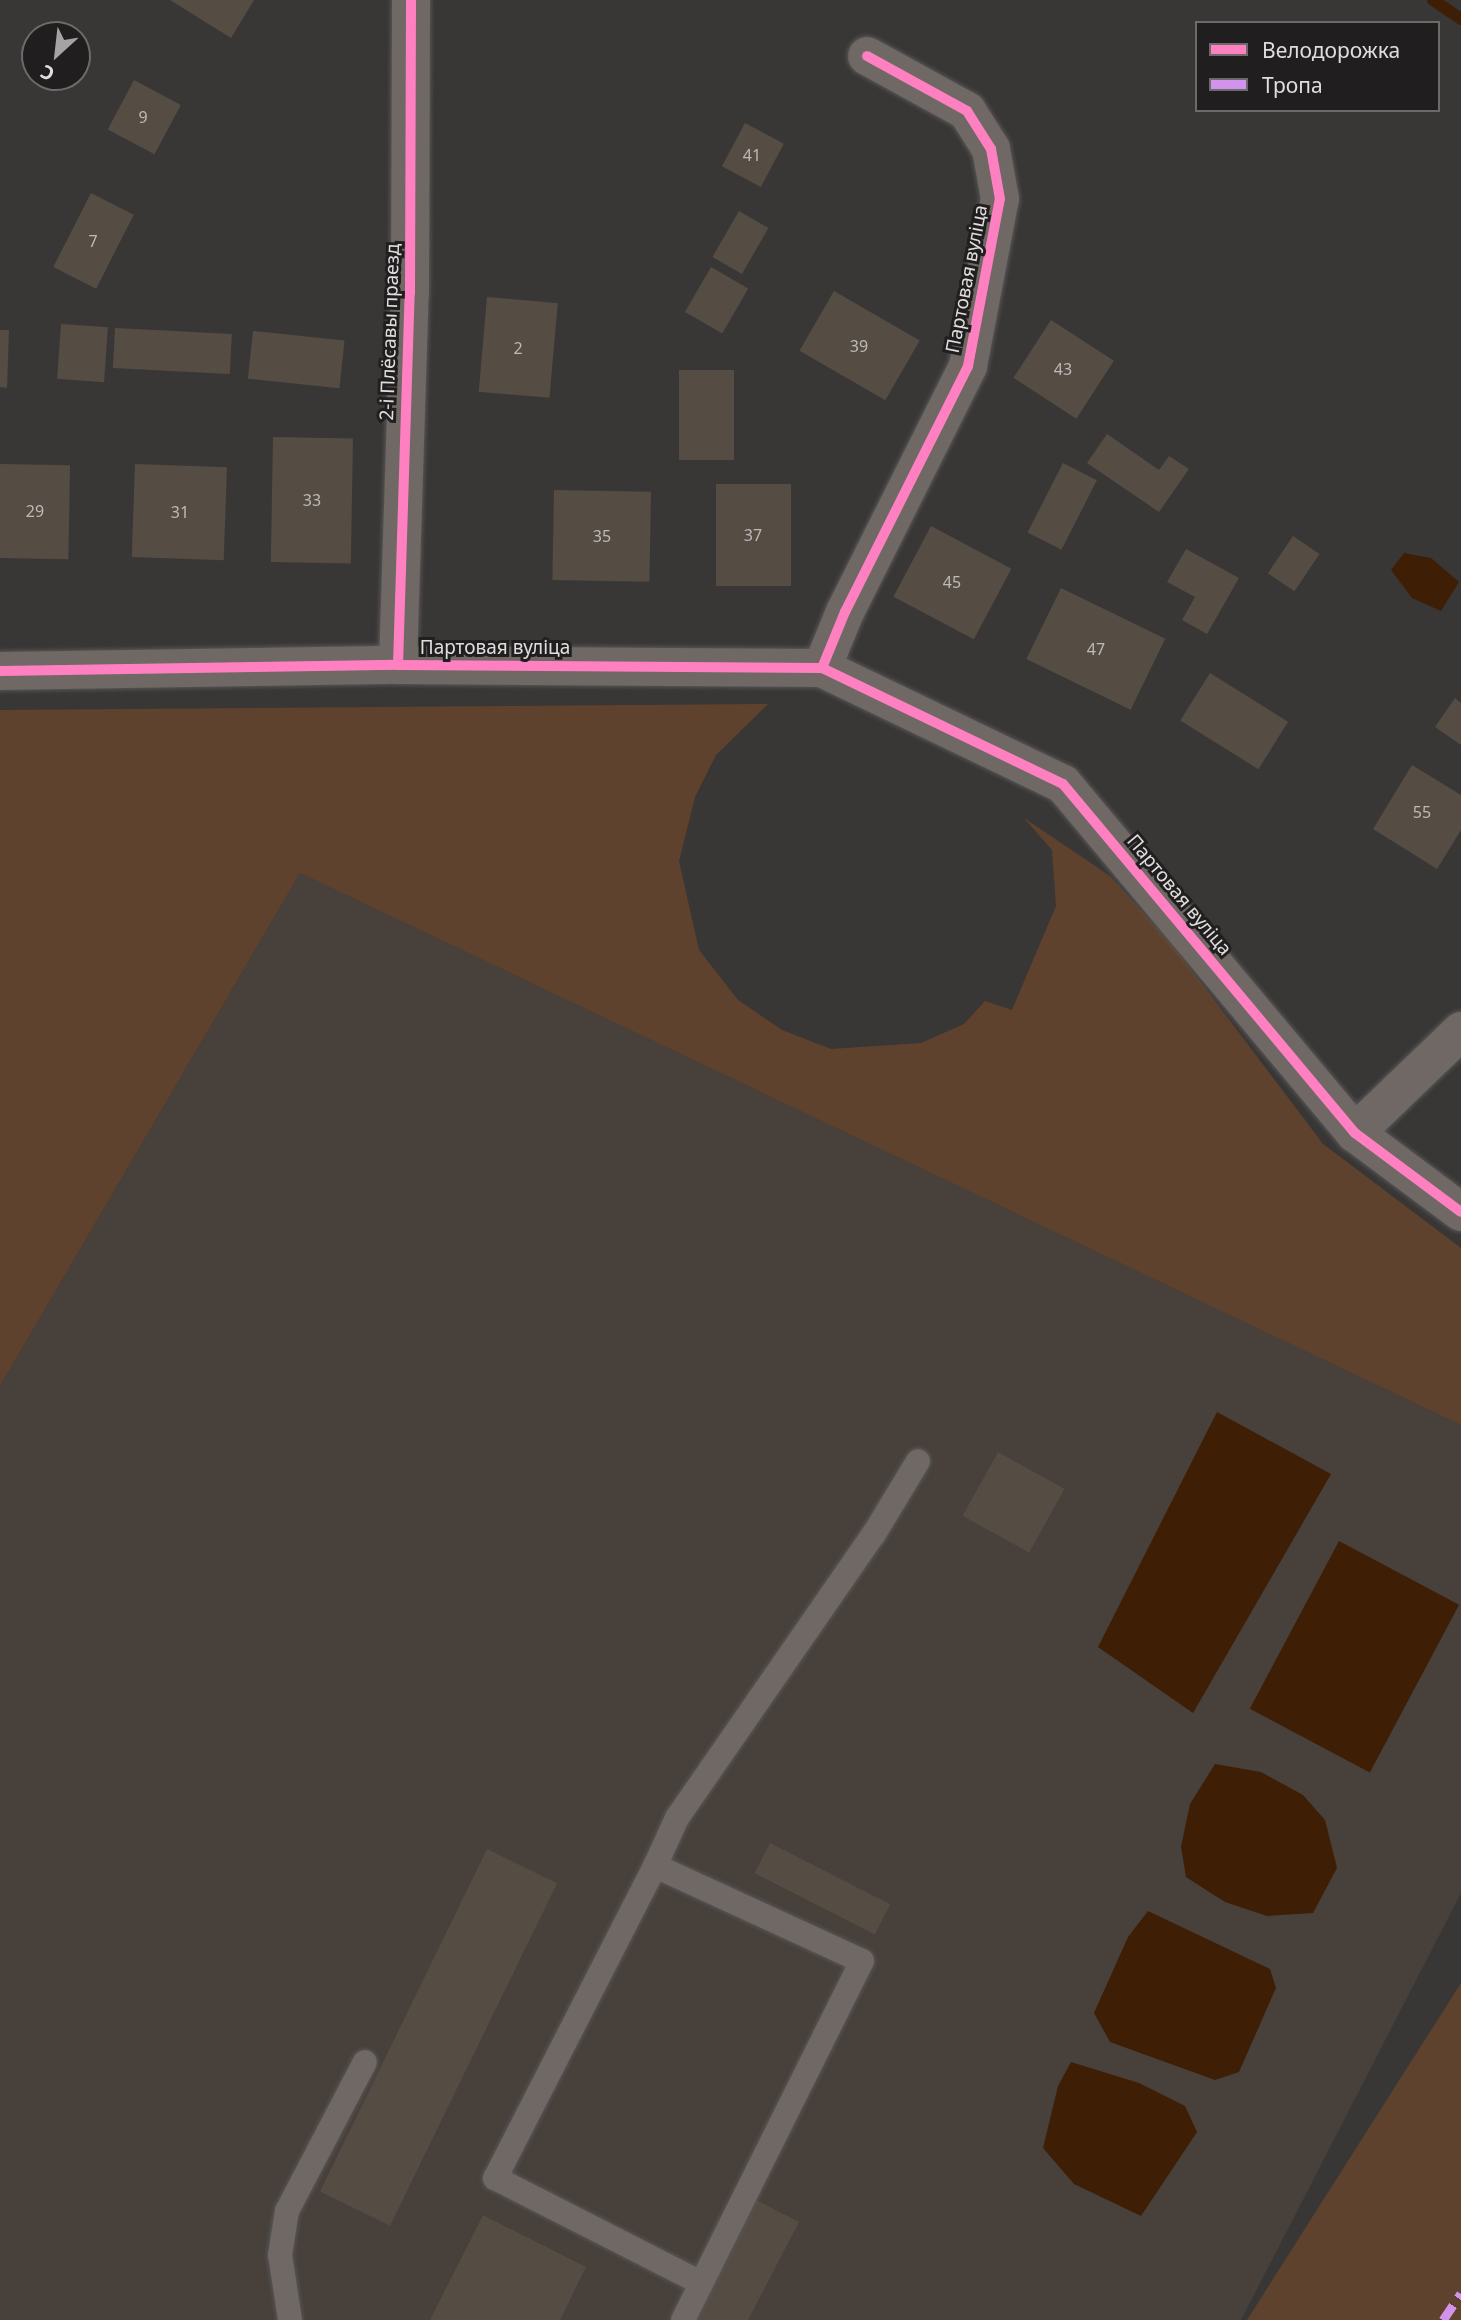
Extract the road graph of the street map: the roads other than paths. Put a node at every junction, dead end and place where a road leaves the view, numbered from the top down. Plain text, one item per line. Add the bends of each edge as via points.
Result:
1 (411, 0) edge
2 (867, 56) dead end
3 (398, 665) junction
4 (822, 668) junction
5 (0, 671) edge
6 (1461, 1031) edge
7 (1355, 1133) junction
8 (1461, 1212) edge
9 (918, 1461) dead end
10 (654, 1866) junction
11 (365, 2062) dead end
12 (701, 2283) junction
13 (290, 2320) edge
14 (682, 2320) edge

1 - 3 street, 2-і Плёсавы праезд via 410,293
2 - 4 street, Партовая вуліца via 967,111 991,149 1000,199 968,366 845,612
3 - 4 street, Партовая вуліца
3 - 5 street, Партовая вуліца
4 - 7 street, Партовая вуліца via 1063,784
6 - 7 street
7 - 8 street, Партовая вуліца
9 - 10 lane via 874,1534 677,1818
10 - 12 lane via 495,2178
10 - 12 lane via 862,1961
11 - 13 lane via 287,2211 280,2255
12 - 14 lane

